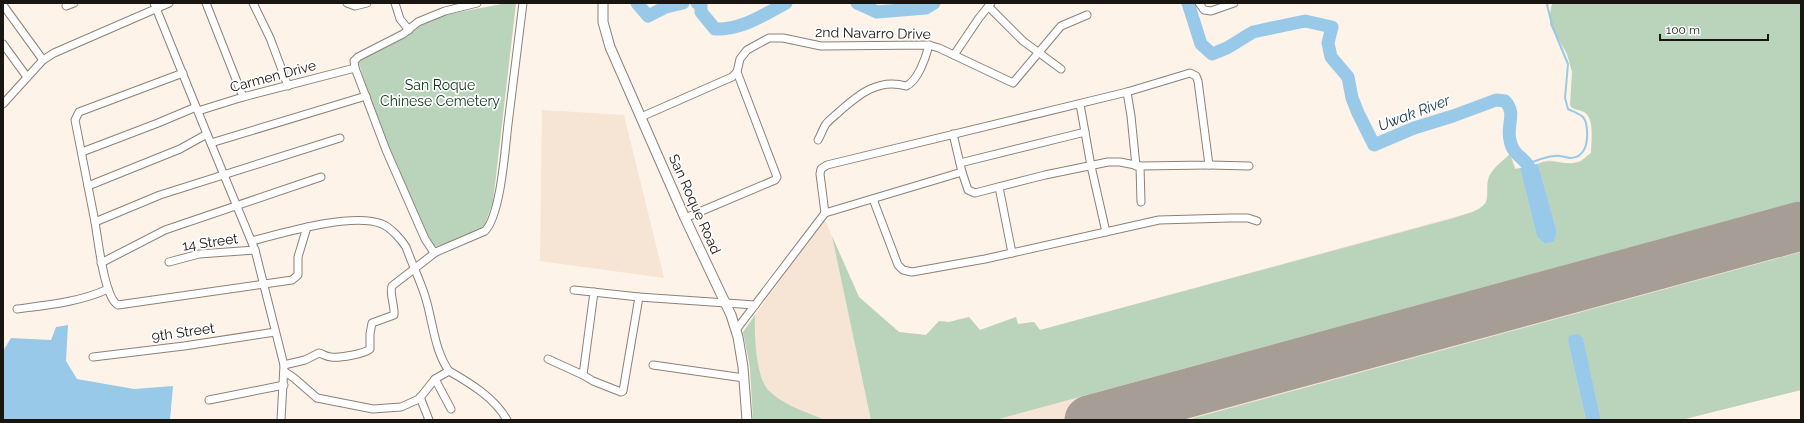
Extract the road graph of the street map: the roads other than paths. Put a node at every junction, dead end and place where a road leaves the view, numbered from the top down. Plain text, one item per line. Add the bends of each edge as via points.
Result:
1 (74, 3) edge
2 (168, 3) edge
3 (206, 3) edge
4 (254, 3) edge
5 (347, 3) edge
6 (366, 3) edge
7 (395, 3) edge
8 (477, 3) edge
9 (523, 3) edge
10 (603, 3) edge
11 (1199, 3) edge
12 (1234, 3) edge
13 (3, 5) edge
14 (462, 5) edge
15 (990, 5) edge
16 (66, 6) dead end
17 (155, 6) edge
18 (1087, 15) dead end
19 (409, 30) junction
20 (3, 44) edge
21 (929, 46) junction
22 (1038, 51) junction
23 (954, 55) junction
24 (43, 60) junction
25 (355, 68) junction
26 (1061, 69) dead end
27 (737, 72) junction
28 (183, 73) junction
29 (27, 77) junction
30 (288, 86) junction
31 (1127, 92) junction
32 (366, 96) junction
33 (243, 97) junction
34 (3, 104) edge
35 (1080, 104) junction
36 (197, 109) junction
37 (641, 117) junction
38 (1085, 132) junction
39 (207, 134) junction
40 (953, 134) junction
41 (340, 138) dead end
42 (818, 140) dead end
43 (211, 143) junction
44 (82, 152) junction
45 (960, 163) junction
46 (1209, 165) junction
47 (1091, 166) junction
48 (1138, 166) junction
49 (1249, 166) dead end
50 (962, 172) junction
51 (224, 175) junction
52 (321, 178) dead end
53 (88, 186) junction
54 (999, 187) junction
55 (873, 199) junction
56 (1141, 202) dead end
57 (237, 205) junction
58 (825, 213) junction
59 (685, 218) junction
60 (1257, 220) dead end
61 (95, 222) junction
62 (307, 227) junction
63 (1106, 232) junction
64 (252, 241) junction
65 (255, 250) junction
66 (436, 252) junction
67 (1012, 253) junction
68 (169, 262) dead end
69 (101, 263) junction
70 (414, 269) junction
71 (264, 285) junction
72 (108, 289) junction
73 (574, 290) dead end
74 (594, 292) junction
75 (639, 297) junction
76 (726, 304) junction
77 (755, 305) junction
78 (17, 309) dead end
79 (736, 330) junction
80 (275, 332) junction
81 (93, 357) dead end
82 (548, 359) dead end
83 (653, 365) dead end
84 (284, 369) junction
85 (449, 371) junction
86 (582, 375) junction
87 (744, 378) junction
88 (435, 379) junction
89 (284, 385) junction
90 (420, 398) junction
91 (209, 400) dead end
92 (451, 409) dead end
93 (281, 420) edge
94 (429, 420) edge
95 (507, 420) edge
96 (747, 420) edge

1 - 16 street
2 - 17 street
3 - 33 street
4 - 30 street
5 - 6 street via 355,6
7 - 19 street via 400,19
8 - 14 street
9 - 66 street via 502,175 490,226 485,231
10 - 37 main road, San Roque Road via 603,22 610,47
11 - 12 street via 1204,10 1211,11
13 - 24 street
14 - 19 street via 418,22
15 - 22 street via 1023,41
15 - 23 street
17 - 24 street
17 - 28 street
18 - 22 street via 1060,26
19 - 25 street via 358,57 354,61
20 - 29 street
21 - 23 street, 2nd Navarro Drive
21 - 27 street, 2nd Navarro Drive via 821,46 783,38 769,38 747,50 740,59
21 - 42 street via 925,59 910,84 878,86 856,96 827,123
22 - 23 street, 2nd Navarro Drive via 1013,83
22 - 26 street
24 - 29 street
25 - 30 street, Carmen Drive
25 - 32 street
27 - 37 street via 732,78
27 - 59 street via 776,180
28 - 36 street
28 - 44 street via 77,114 75,120
29 - 34 street
30 - 33 street, Carmen Drive
31 - 35 street
31 - 46 street via 1190,73 1196,76
31 - 48 street
32 - 43 street
32 - 66 street via 386,150 425,239 432,251
33 - 36 street, Carmen Drive
35 - 38 street
35 - 40 street
36 - 39 street
36 - 44 street, Carmen Drive
37 - 59 main road, San Roque Road
38 - 45 street
38 - 47 street
39 - 43 street
39 - 53 street via 180,149
40 - 45 street
40 - 58 street via 827,164 821,169 820,174
41 - 51 street
43 - 51 street
44 - 53 street
45 - 50 street
46 - 48 street
46 - 49 street
47 - 48 street via 1108,162
47 - 54 street
47 - 63 street
48 - 56 street
50 - 54 street via 971,192
50 - 55 street
51 - 57 street
51 - 61 street via 160,195
52 - 57 street
53 - 61 street
54 - 67 street
55 - 58 street
55 - 67 street via 898,265 904,270 919,272
57 - 64 street
57 - 69 street via 165,230
58 - 77 street
59 - 76 main road, San Roque Road
60 - 63 street via 1170,219
61 - 69 street
62 - 64 street
62 - 70 street via 353,221 371,221 384,225 403,242
62 - 71 street via 298,257 298,275 292,280
63 - 67 street
64 - 65 street
65 - 68 street, 14 Street via 199,254
65 - 71 street
66 - 70 street
69 - 72 street
70 - 84 street via 392,286 394,315 372,323 370,348 367,351 357,355 330,357 319,353
70 - 85 street via 425,297 441,356
71 - 72 street via 118,306
71 - 80 street
72 - 78 street via 82,298
73 - 74 street
74 - 75 street
74 - 86 street
75 - 76 street
75 - 86 street via 623,391
76 - 77 street
76 - 79 main road, San Roque Road
77 - 79 street
79 - 87 main road, San Roque Road
80 - 81 street, 9th Street
80 - 84 street
82 - 86 street
83 - 87 street
84 - 89 street
84 - 90 street via 317,398 359,408 401,406
85 - 88 street
85 - 95 street via 488,397
87 - 96 main road, San Roque Road
88 - 90 street
88 - 92 street
89 - 91 street
89 - 93 street
90 - 94 street

